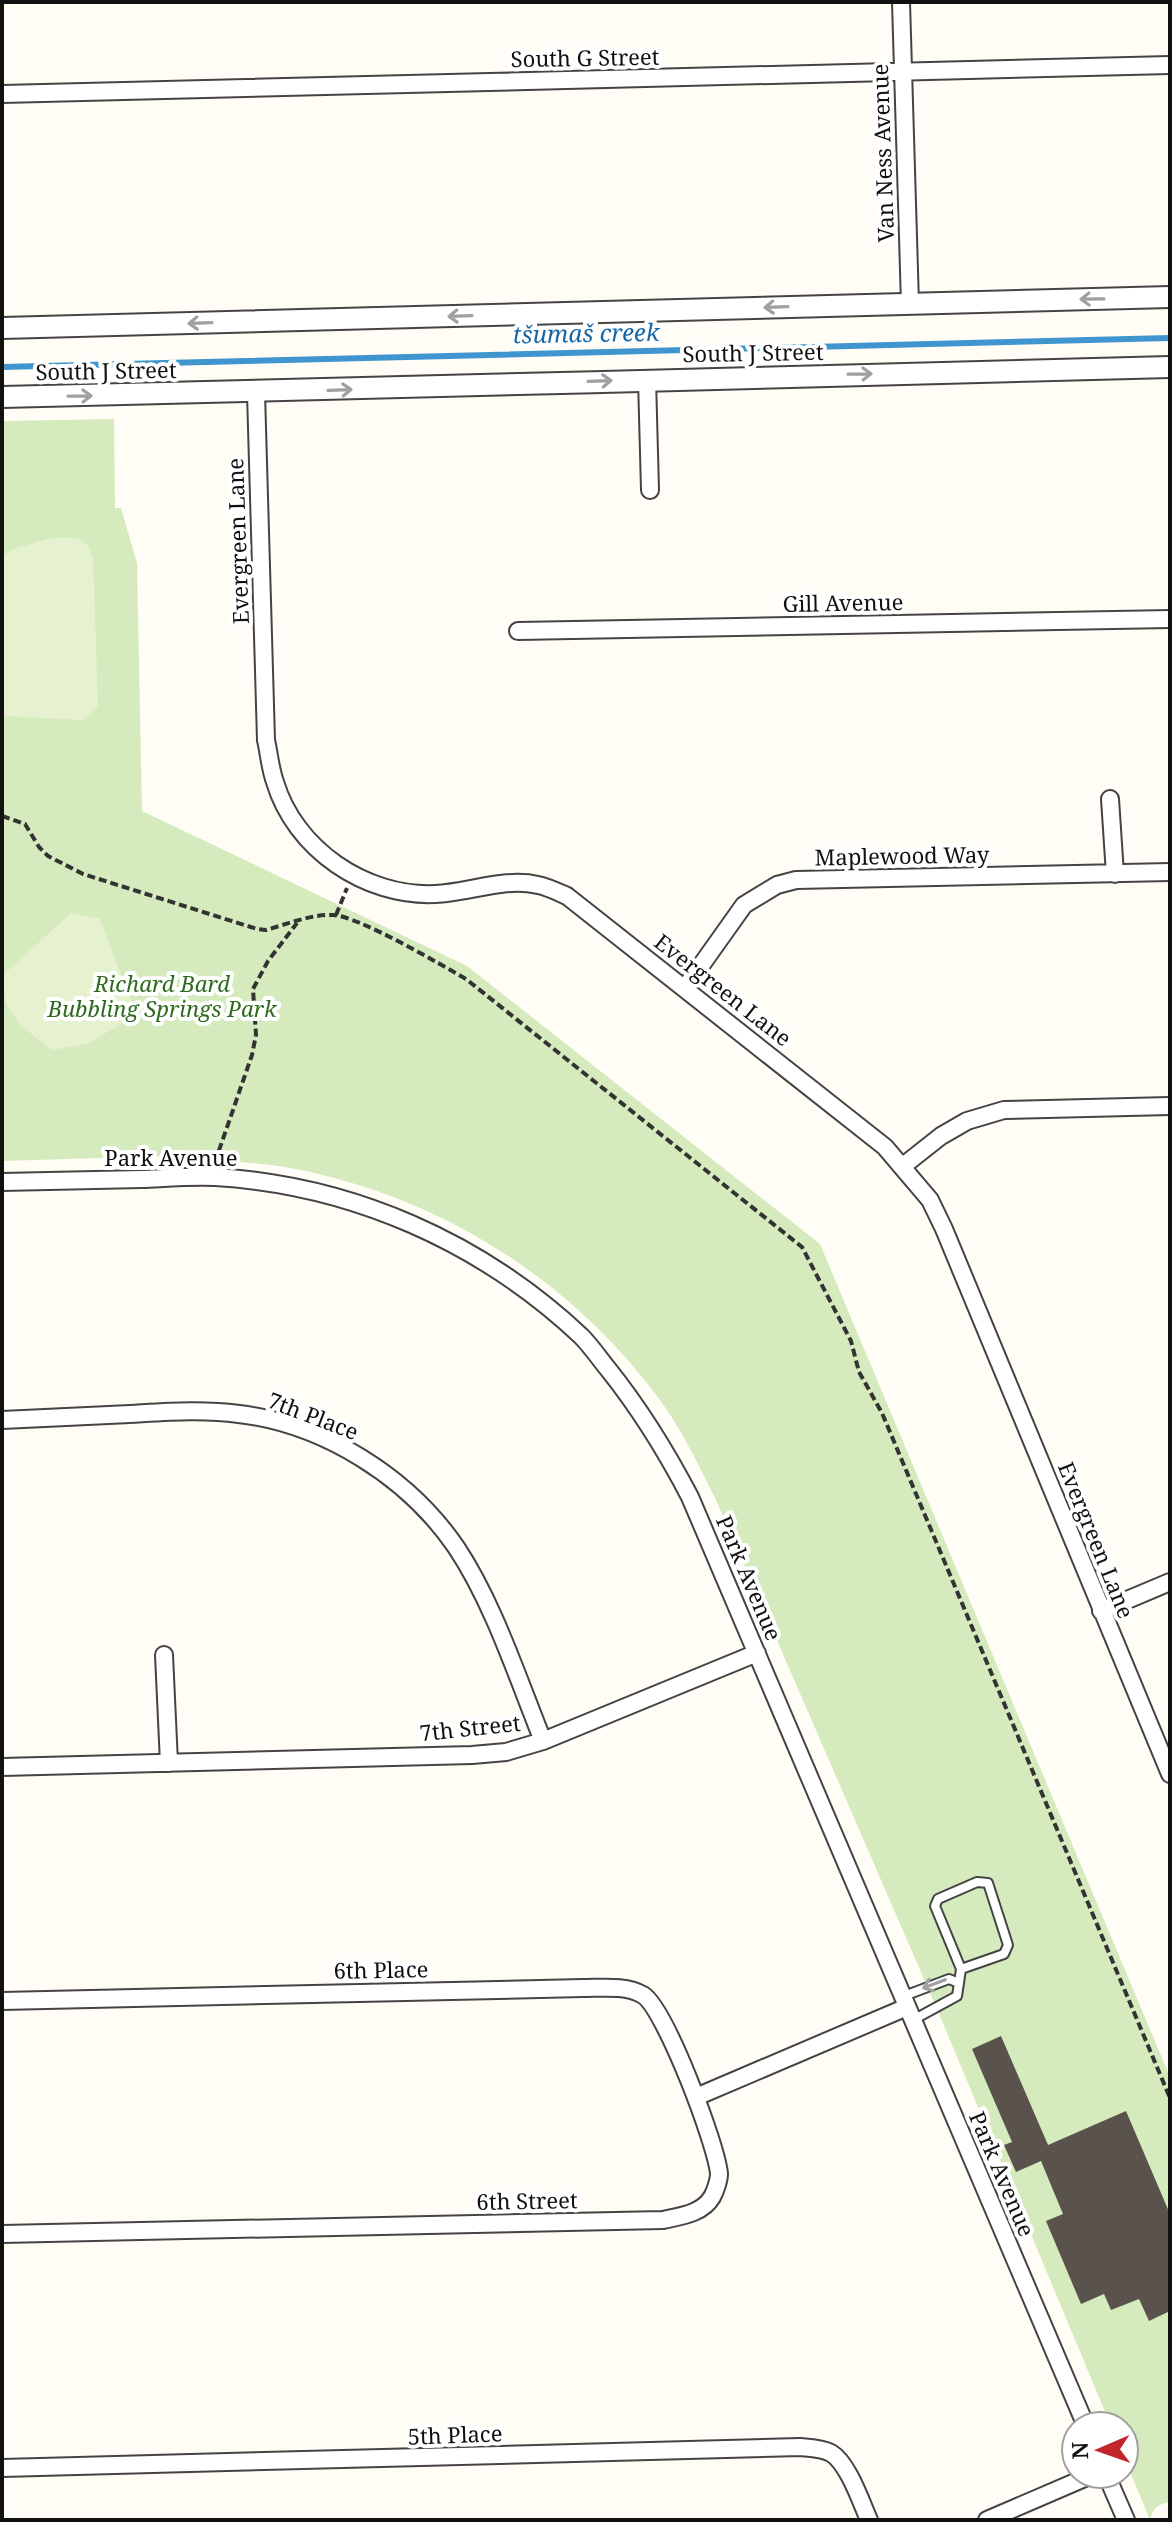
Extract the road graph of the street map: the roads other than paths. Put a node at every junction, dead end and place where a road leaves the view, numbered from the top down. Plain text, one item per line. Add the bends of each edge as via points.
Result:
1 (901, 2) edge
2 (1170, 65) edge
3 (903, 72) junction
4 (2, 94) edge
5 (1170, 297) edge
6 (910, 304) junction
7 (2, 328) edge
8 (1170, 367) edge
9 (647, 379) junction
10 (256, 393) junction
11 (2, 397) edge
12 (650, 490) dead end
13 (1170, 619) edge
14 (518, 631) dead end
15 (1110, 799) dead end
16 (1170, 872) edge
17 (1115, 874) junction
18 (685, 988) junction
19 (1170, 1106) edge
20 (903, 1166) junction
21 (2, 1182) edge
22 (2, 1420) edge
23 (1170, 1582) edge
24 (1101, 1611) junction
25 (757, 1653) junction
26 (164, 1655) dead end
27 (543, 1741) junction
28 (169, 1763) junction
29 (2, 1767) edge
30 (1170, 1774) edge
31 (961, 1969) junction
32 (959, 1983) junction
33 (2, 2001) edge
34 (907, 2008) junction
35 (696, 2097) junction
36 (2, 2234) edge
37 (1079, 2410) edge
38 (2, 2468) edge
39 (1060, 2489) edge
40 (1113, 2490) edge
41 (869, 2520) edge
42 (987, 2520) edge
43 (1126, 2520) edge

1 - 3 street, Van Ness Avenue
2 - 3 street, South G Street
3 - 4 street, South G Street
3 - 6 street, Van Ness Avenue
5 -> 6 street, South J Street
6 -> 7 street, South J Street
9 -> 8 street, South J Street
10 -> 9 street, South J Street
9 - 12 street
11 -> 10 street, South J Street
10 - 18 street, Evergreen Lane via 266,740 275,783 291,817 315,847 353,875 385,888 438,894 505,883 537,884 567,896
13 - 14 street, Gill Avenue
15 - 17 street
16 - 17 street, Maplewood Way
17 - 18 street, Maplewood Way via 796,880 777,885 744,905
18 - 20 street, Evergreen Lane
19 - 20 street via 1004,1110 967,1121
20 - 24 street, Evergreen Lane via 930,1200 944,1229
21 - 25 street, Park Avenue via 214,1177 261,1182 382,1211 447,1239 509,1278 582,1338 627,1393 690,1497
22 - 27 street, 7th Place via 196,1411 241,1414 303,1431 372,1465 426,1511 456,1548 482,1595
23 - 24 street
24 - 30 street, Evergreen Lane
25 - 27 street, 7th Street
25 - 34 street, Park Avenue
26 - 28 street
27 - 28 street, 7th Street via 472,1755
28 - 29 street, 7th Street
31 - 31 lane via 935,1906 938,1899 977,1882 988,1883 1008,1945 1004,1954
31 - 32 lane
32 -> 34 lane via 949,1979
32 - 34 lane via 957,1996
33 - 35 street, 6th Place via 628,1989 654,2005
34 - 35 street
34 - 37 street, Park Avenue
35 - 36 street, 6th Street via 719,2176 702,2207 663,2220
38 - 41 street, 5th Place via 818,2448 842,2464
39 - 42 street
40 - 43 street

